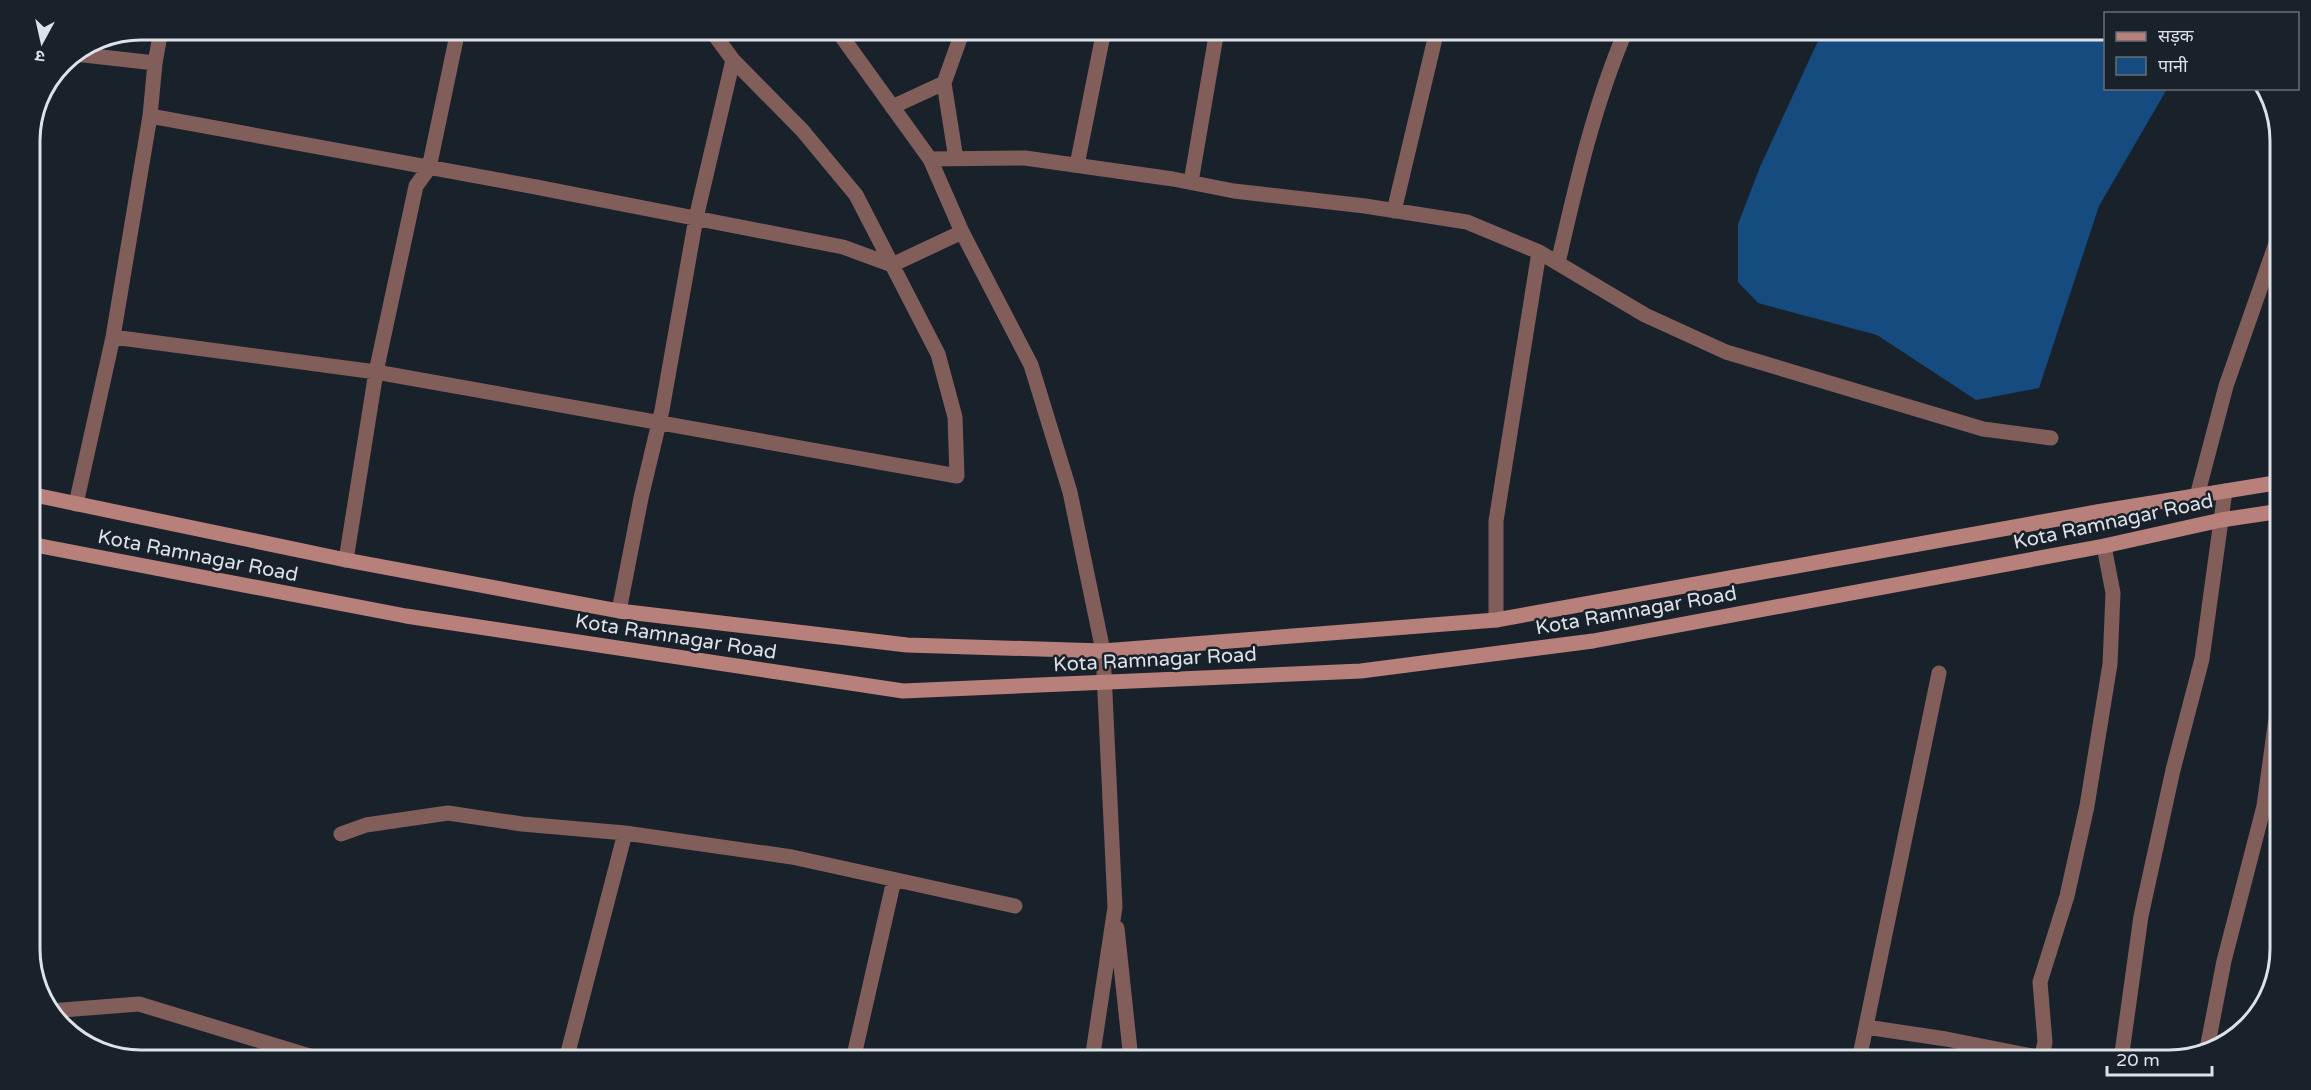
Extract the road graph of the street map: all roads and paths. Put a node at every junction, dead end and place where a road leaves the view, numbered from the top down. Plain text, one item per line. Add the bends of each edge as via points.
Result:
1 (159, 40) edge
2 (456, 40) edge
3 (719, 40) edge
4 (844, 40) edge
5 (959, 40) edge
6 (1102, 40) edge
7 (1215, 40) edge
8 (1435, 40) edge
9 (1622, 40) edge
10 (89, 56) edge
11 (734, 60) junction
12 (155, 63) junction
13 (944, 83) junction
14 (892, 107) junction
15 (150, 116) junction
16 (930, 159) junction
17 (956, 159) junction
18 (1077, 165) junction
19 (429, 168) junction
20 (1191, 182) junction
21 (1394, 211) junction
22 (696, 219) junction
23 (962, 232) junction
24 (1539, 252) junction
25 (2270, 260) edge
26 (1558, 263) junction
27 (892, 265) junction
28 (112, 336) junction
29 (376, 372) junction
30 (659, 423) junction
31 (2051, 438) dead end
32 (2270, 484) edge
33 (2225, 491) junction
34 (41, 496) edge
35 (2198, 496) junction
36 (76, 504) junction
37 (2270, 513) edge
38 (2221, 520) junction
39 (41, 546) edge
40 (2104, 546) junction
41 (346, 560) junction
42 (619, 611) junction
43 (1496, 620) junction
44 (1104, 651) junction
45 (1939, 674) dead end
46 (1105, 682) junction
47 (2270, 762) edge
48 (625, 833) junction
49 (341, 834) dead end
50 (894, 880) junction
51 (1015, 906) dead end
52 (1114, 907) junction
53 (62, 1010) edge
54 (1866, 1027) junction
55 (2208, 1041) edge
56 (290, 1050) edge
57 (569, 1050) edge
58 (855, 1050) edge
59 (1093, 1050) edge
60 (1130, 1050) edge
61 (1861, 1050) edge
62 (2000, 1050) edge
63 (2045, 1050) edge
64 (2122, 1050) edge

1 - 12 street
2 - 19 street
3 - 11 street
4 - 14 street
5 - 13 street
6 - 18 street
7 - 20 street
8 - 21 street
9 - 26 street via 1609,69 1581,165
10 - 12 street
11 - 22 street
11 - 27 street via 802,130 856,195
12 - 15 street
13 - 14 street
13 - 17 street
14 - 16 street
15 - 19 street
15 - 28 street
16 - 17 street
16 - 23 street
17 - 18 street via 1025,158
18 - 20 street
19 - 22 street
19 - 29 street via 416,186
20 - 21 street
21 - 24 street via 1467,222
22 - 27 street via 843,247
22 - 30 street
23 - 27 street
23 - 44 street via 1031,365 1070,492
24 - 26 street
24 - 43 street via 1496,521
25 - 35 street via 2226,386
26 - 31 street via 1645,315 1726,352 1983,429
27 - 30 street via 938,354 955,417 957,476
28 - 29 street
28 - 36 street
29 - 30 street
29 - 41 street
30 - 42 street
32 - 33 street
33 - 35 street
33 - 38 street
34 - 36 street
35 - 43 street
36 - 41 street
37 - 38 street, Kota Ramnagar Road
38 - 40 street, Kota Ramnagar Road
38 - 64 street via 2202,658 2141,916
39 - 46 street, Kota Ramnagar Road via 406,616 903,691
40 - 46 street, Kota Ramnagar Road via 1593,641 1361,671
40 - 63 street via 2113,593 2110,664 2087,806 2067,896 2040,982
41 - 42 street
42 - 44 street via 907,645
43 - 44 street
44 - 46 street
45 - 54 street
46 - 52 street
47 - 55 street via 2264,806 2224,961
48 - 49 street via 448,813 366,825
48 - 50 street via 792,857
48 - 57 street
50 - 51 street
50 - 58 street
52 - 59 street
52 - 60 street
53 - 56 street via 139,1004
54 - 61 street
54 - 62 street

